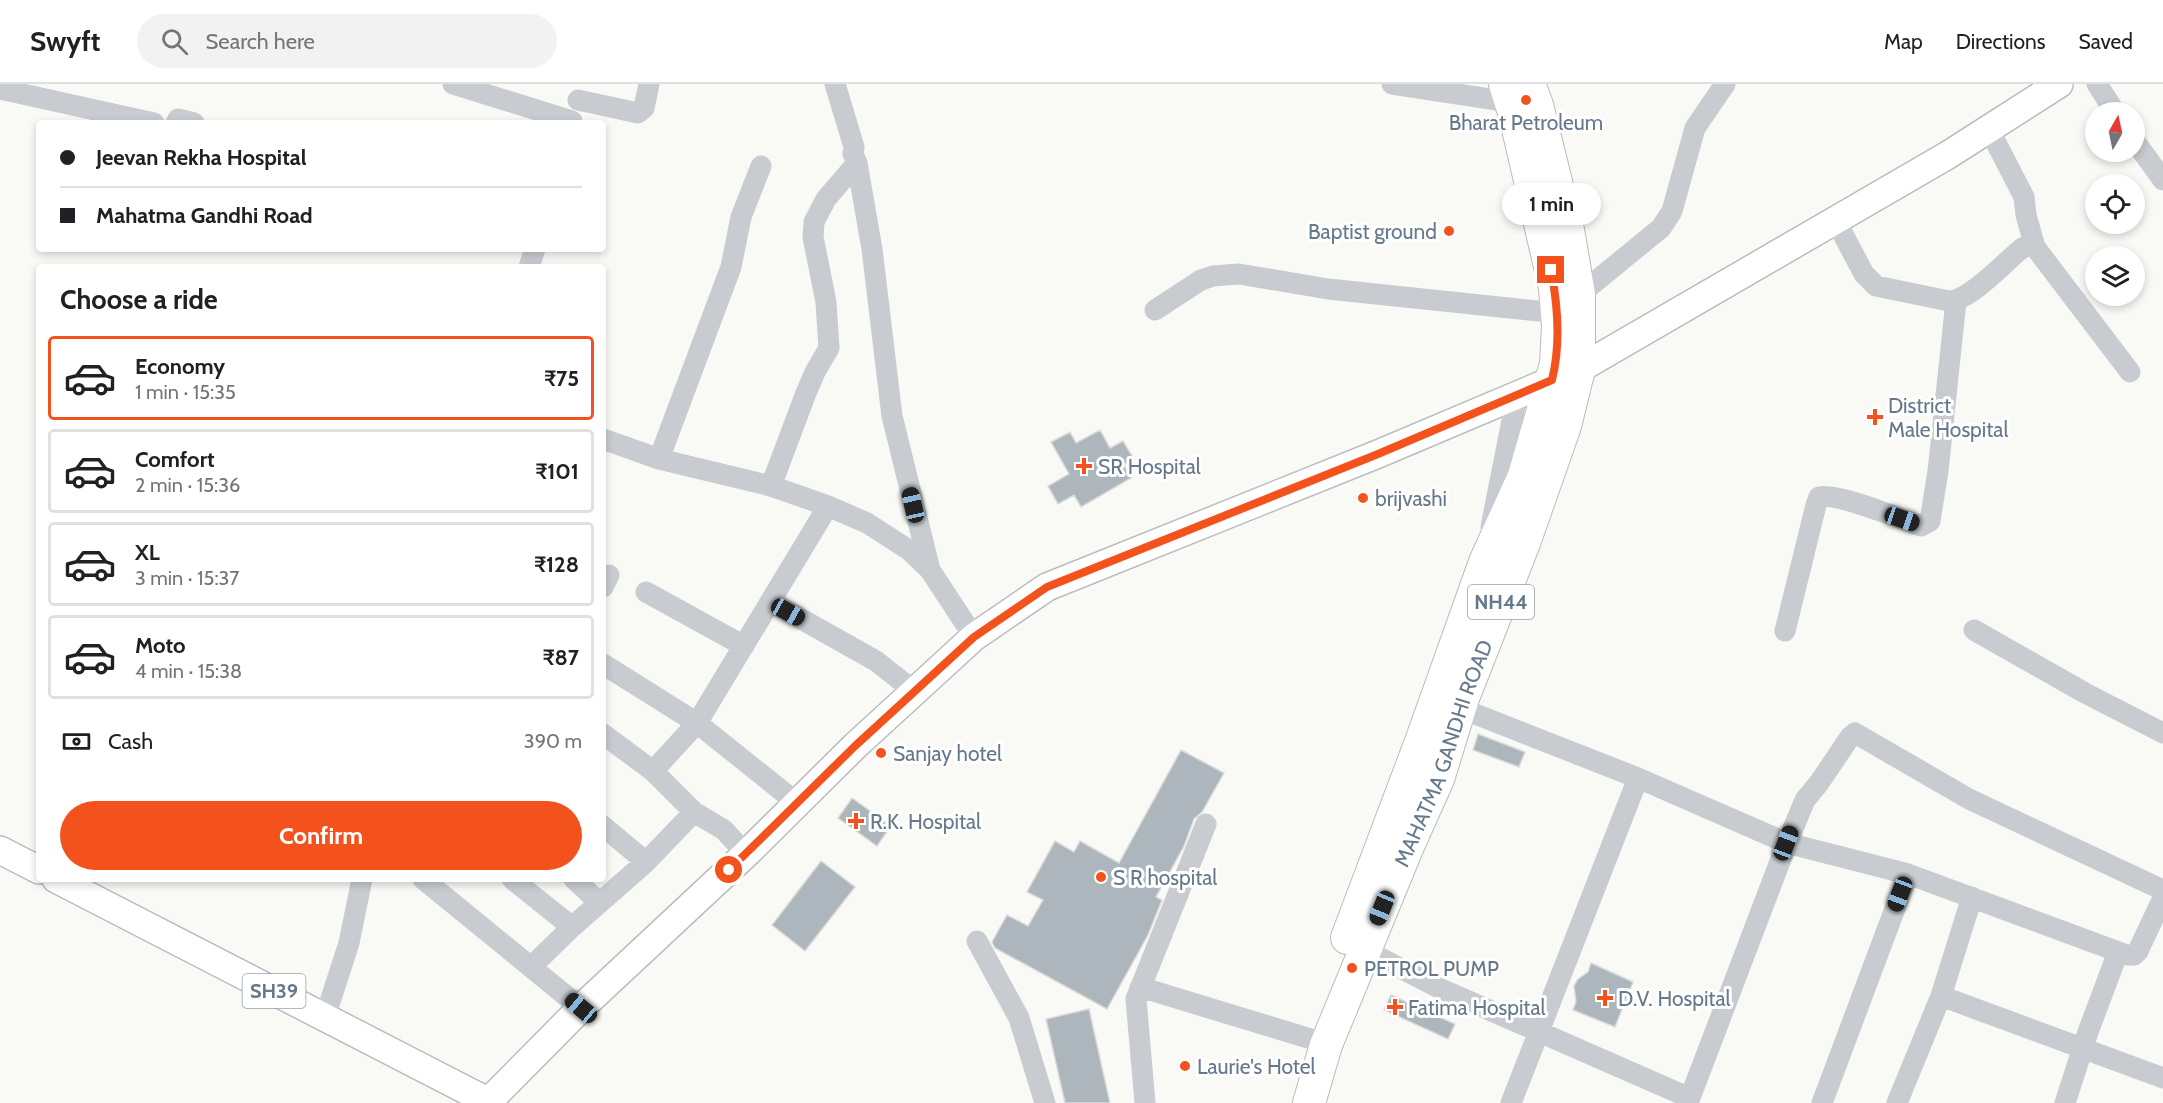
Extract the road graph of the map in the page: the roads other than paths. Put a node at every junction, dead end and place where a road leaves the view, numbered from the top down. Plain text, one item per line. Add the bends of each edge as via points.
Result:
1 (453, 84) edge
2 (649, 84) edge
3 (835, 84) edge
4 (1392, 84) edge
5 (1725, 84) edge
6 (2059, 84) edge
7 (2097, 84) edge
8 (0, 88) edge
9 (1515, 90) edge
10 (580, 92) edge
11 (2109, 102) edge
12 (141, 120) edge
13 (566, 120) edge
14 (573, 120) edge
15 (1989, 129) junction
16 (2145, 155) edge
17 (857, 163) junction
18 (761, 166) dead end
19 (2163, 180) edge
20 (1836, 221) junction
21 (2035, 247) junction
22 (1956, 301) junction
23 (1568, 304) junction
24 (1155, 310) dead end
25 (2130, 372) dead end
26 (1566, 375) junction
27 (1517, 395) junction
28 (606, 440) edge
29 (659, 459) junction
30 (771, 486) junction
31 (828, 506) junction
32 (1483, 569) junction
33 (930, 570) junction
34 (646, 592) dead end
35 (771, 602) junction
36 (1974, 630) dead end
37 (1785, 631) dead end
38 (974, 637) junction
39 (744, 646) junction
40 (606, 666) edge
41 (914, 692) junction
42 (1460, 708) junction
43 (697, 723) junction
44 (2163, 733) edge
45 (606, 736) edge
46 (653, 771) junction
47 (1638, 778) junction
48 (797, 803) junction
49 (694, 812) junction
50 (1206, 824) dead end
51 (606, 829) edge
52 (1786, 843) junction
53 (0, 850) edge
54 (746, 854) junction
55 (646, 862) junction
56 (36, 868) edge
57 (1908, 874) junction
58 (62, 882) edge
59 (361, 882) edge
60 (427, 882) edge
61 (516, 882) edge
62 (577, 882) edge
63 (2163, 890) edge
64 (1972, 897) junction
65 (2163, 898) edge
66 (600, 903) junction
67 (572, 927) junction
68 (977, 941) dead end
69 (2118, 952) junction
70 (1361, 961) junction
71 (531, 967) junction
72 (1140, 987) junction
73 (1941, 996) junction
74 (581, 1008) junction
75 (325, 1017) junction
76 (1539, 1030) junction
77 (1311, 1039) junction
78 (2084, 1047) junction
79 (2163, 1078) edge
80 (1689, 1100) edge
81 (489, 1102) edge
82 (1045, 1103) edge
83 (1145, 1103) edge
84 (1290, 1103) edge
85 (1309, 1103) edge
86 (1510, 1103) edge
87 (1822, 1103) edge
88 (1897, 1103) edge
89 (2066, 1103) edge

1 - 13 street
2 - 10 street via 644,108 638,113
3 - 17 street
4 - 9 street
5 - 23 street via 1695,128 1668,220
6 - 15 main road
7 - 11 street
8 - 12 street
9 - 23 highway, MAHATMA GANDHI ROAD / NH44 via 1537,105 1568,230
10 - 14 street
15 - 20 main road
15 - 21 street via 2024,197
16 - 19 street
17 - 30 street via 826,199 814,222 829,348 806,393
17 - 33 street via 874,260 892,417
18 - 29 street via 741,217 731,267
20 - 22 street via 1864,274 1876,286
20 - 26 main road
21 - 22 street via 2021,249
21 - 25 street
22 - 37 street via 1930,521 1921,526 1826,495 1819,497
23 - 24 street via 1328,289 1239,274 1202,280
23 - 26 highway, MAHATMA GANDHI ROAD / NH44
26 - 27 main road
26 - 32 highway, MAHATMA GANDHI ROAD / NH44
26 - 42 highway, MAHATMA GANDHI ROAD / NH44 via 1565,426
27 - 32 street
27 - 38 main road via 1047,587
28 - 29 street
29 - 30 street
30 - 31 street
31 - 33 street via 867,523 909,550
31 - 35 street
32 - 77 highway, MAHATMA GANDHI ROAD / NH44
33 - 38 street
34 - 39 street
35 - 39 street
35 - 41 street via 876,661
36 - 44 street
38 - 41 main road
39 - 43 street
40 - 43 street
41 - 48 main road
42 - 47 street
42 - 70 highway, MAHATMA GANDHI ROAD / NH44 via 1437,779
43 - 46 street
43 - 48 street
45 - 46 street
46 - 49 street
47 - 52 street
47 - 76 street
48 - 54 main road
49 - 54 street via 724,830
49 - 55 street
50 - 72 street
51 - 55 street
52 - 57 street
52 - 63 street via 1805,800 1855,733 1969,799
52 - 80 street
53 - 56 main road
54 - 74 main road
55 - 66 street
57 - 64 street
57 - 87 street
58 - 75 main road, SH39
59 - 75 street via 349,943
60 - 71 street
61 - 67 street
62 - 66 street
64 - 69 street
64 - 73 street
65 - 69 street via 2134,956
66 - 67 street
67 - 71 street
68 - 82 street via 1019,1018
69 - 78 street
70 - 76 street via 1439,988
70 - 85 highway, MAHATMA GANDHI ROAD / NH44 via 1326,1044
71 - 74 street
72 - 77 street
72 - 83 street via 1136,1004
73 - 78 street
73 - 88 street
74 - 81 main road
75 - 81 main road, SH39
76 - 80 street
76 - 86 street
77 - 84 highway, MAHATMA GANDHI ROAD / NH44
78 - 79 street
78 - 89 street

